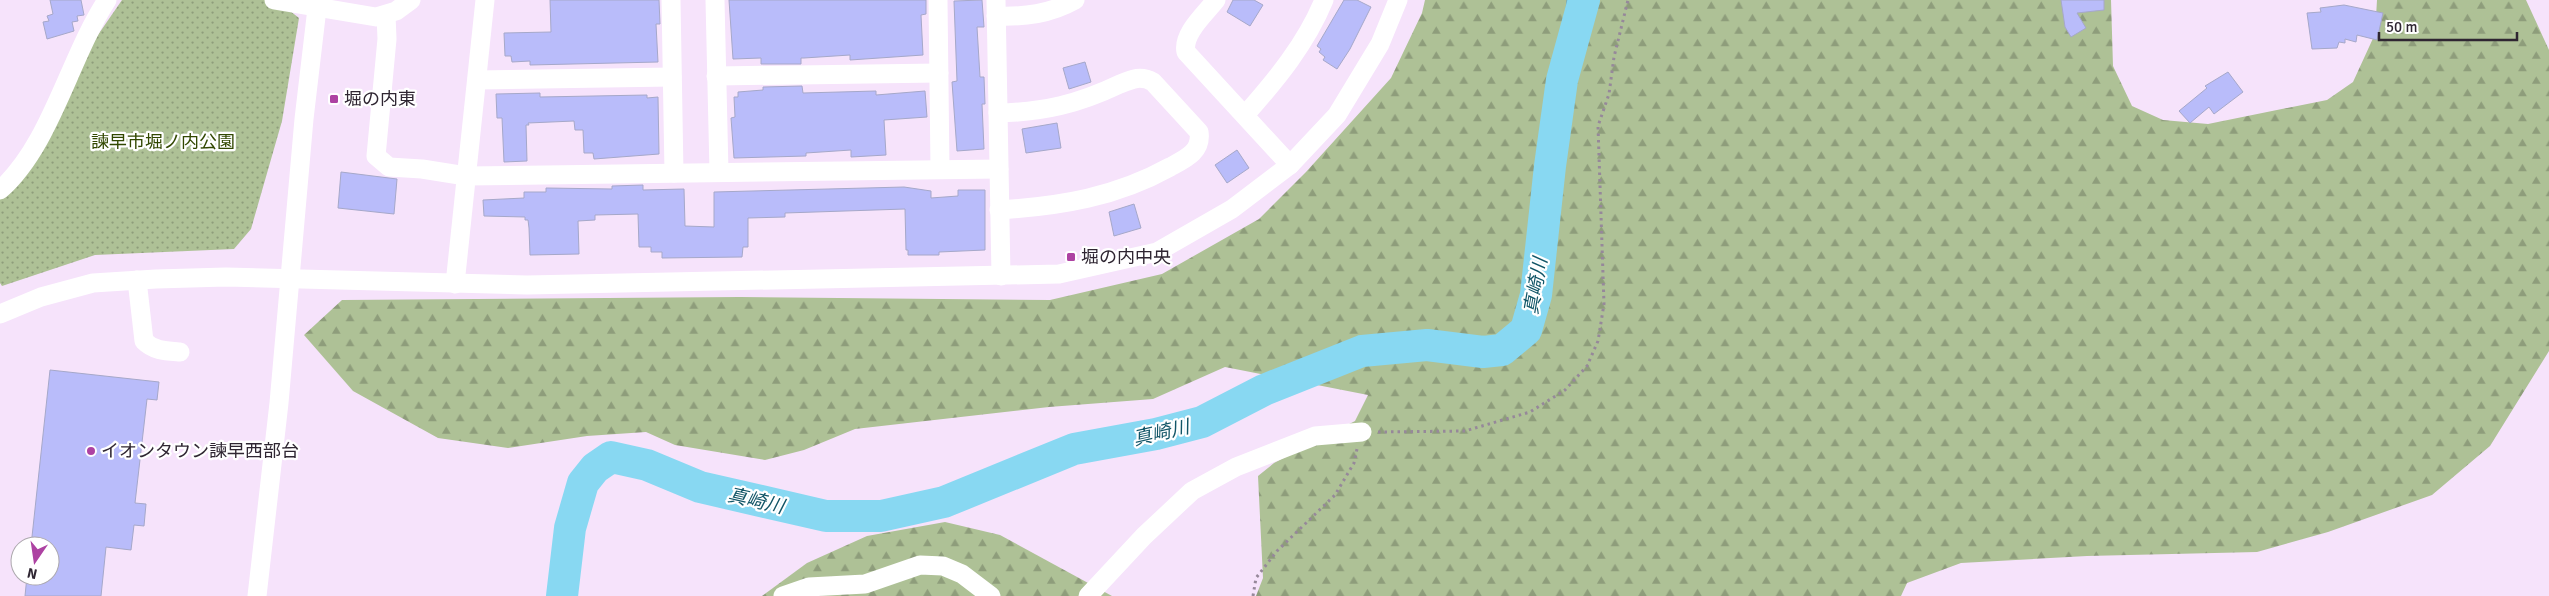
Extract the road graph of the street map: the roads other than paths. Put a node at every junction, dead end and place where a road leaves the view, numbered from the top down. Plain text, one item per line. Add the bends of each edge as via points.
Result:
1 (107, 0) edge
2 (274, 0) edge
3 (411, 0) edge
4 (485, 0) edge
5 (671, 0) edge
6 (715, 0) edge
7 (938, 0) edge
8 (1075, 0) edge
9 (1216, 0) edge
10 (1324, 0) edge
11 (1398, 0) edge
12 (317, 4) edge
13 (996, 8) edge
14 (386, 16) junction
15 (939, 73) junction
16 (716, 76) junction
17 (672, 77) junction
18 (476, 80) junction
19 (998, 113) junction
20 (1245, 115) junction
21 (1290, 164) junction
22 (999, 168) junction
23 (940, 169) junction
24 (719, 172) junction
25 (674, 173) junction
26 (466, 176) junction
27 (0, 190) edge
28 (1000, 210) junction
29 (1001, 276) junction
30 (289, 279) junction
31 (137, 280) junction
32 (455, 284) junction
33 (0, 314) edge
34 (180, 352) dead end
35 (1362, 432) road end
36 (257, 596) edge
37 (783, 596) edge
38 (991, 596) edge
39 (1088, 596) edge

1 - 27 street via 86,36 26,161
2 - 12 street
3 - 14 street
4 - 18 street
5 - 17 street
6 - 16 street
7 - 15 street
8 - 13 street via 1032,15
9 - 20 street via 1189,34 1186,52
10 - 20 street via 1289,63
11 - 21 street via 1380,44 1337,115
12 - 14 street via 365,17
12 - 30 street
13 - 19 street
14 - 26 street via 376,156 389,167
15 - 16 street
15 - 23 street
16 - 24 street
17 - 18 street
17 - 25 street
18 - 26 street
19 - 22 street
19 - 28 street via 1072,104 1131,79 1142,78 1153,82 1199,132 1200,139 1196,151 1180,162 1116,192 1049,207
20 - 21 street
21 - 29 street via 1232,209 1157,252 1059,274
22 - 23 street
22 - 28 street
23 - 24 street
24 - 25 street
25 - 26 street
26 - 32 street
28 - 29 street
29 - 32 street
30 - 31 street
30 - 32 street
30 - 36 street via 279,403
31 - 33 street via 93,283 42,297
31 - 34 street via 144,341 150,348
35 - 39 street via 1315,436 1236,467 1192,491
37 - 38 street via 809,587 865,584 920,564 943,566 962,574

